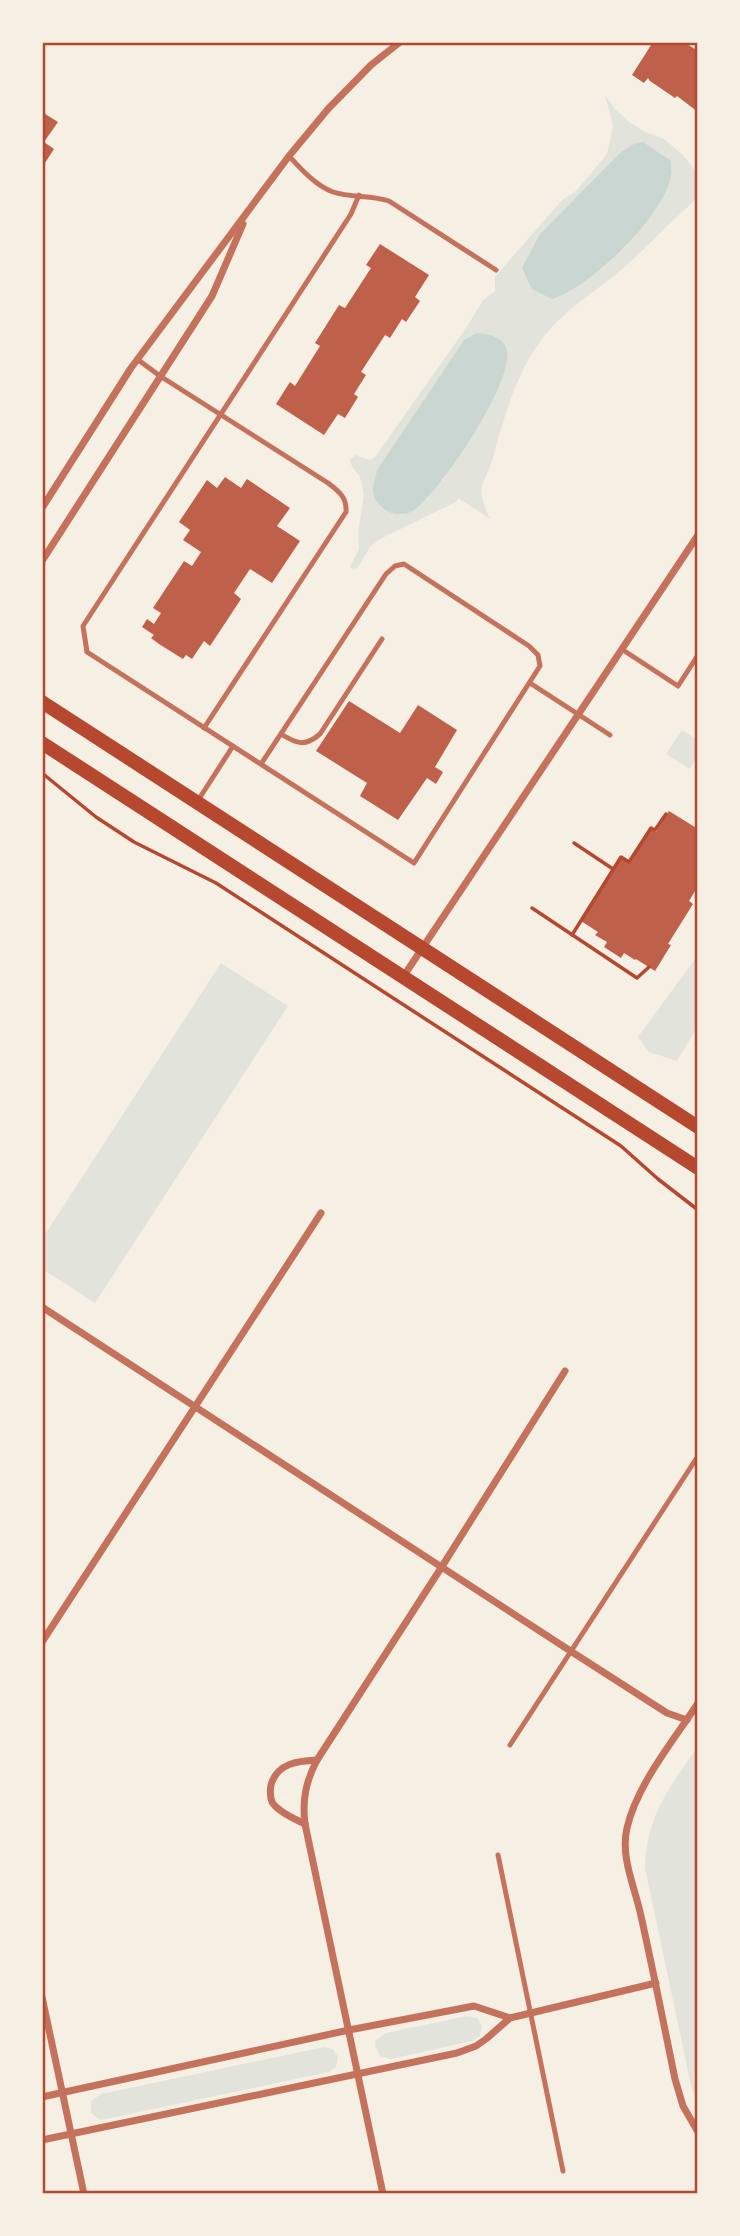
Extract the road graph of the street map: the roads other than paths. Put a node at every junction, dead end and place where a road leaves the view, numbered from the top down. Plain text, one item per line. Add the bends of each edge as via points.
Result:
1 (400, 42) edge
2 (289, 156) junction
3 (359, 195) junction
4 (247, 214) junction
5 (496, 270) dead end
6 (137, 359) junction
7 (160, 376) junction
8 (221, 415) junction
9 (42, 508) edge
10 (698, 535) edge
11 (42, 561) edge
12 (382, 639) dead end
13 (623, 650) junction
14 (698, 655) edge
15 (530, 683) junction
16 (42, 702) edge
17 (580, 716) junction
18 (204, 728) junction
19 (281, 734) junction
20 (610, 735) dead end
21 (42, 743) edge
22 (233, 746) junction
23 (261, 764) junction
24 (197, 802) junction
25 (422, 949) junction
26 (403, 978) junction
27 (698, 1127) edge
28 (698, 1168) edge
29 (321, 1213) dead end
30 (42, 1307) edge
31 (565, 1371) dead end
32 (195, 1406) junction
33 (698, 1456) edge
34 (441, 1569) junction
35 (42, 1642) edge
36 (572, 1652) junction
37 (698, 1703) edge
38 (687, 1720) junction
39 (510, 1745) dead end
40 (317, 1760) junction
41 (305, 1824) junction
42 (498, 1855) dead end
43 (656, 1983) junction
44 (42, 1997) edge
45 (529, 2013) junction
46 (509, 2018) junction
47 (349, 2030) junction
48 (358, 2073) junction
49 (62, 2093) junction
50 (42, 2097) edge
51 (698, 2132) edge
52 (71, 2135) junction
53 (42, 2140) edge
54 (563, 2171) dead end
55 (84, 2194) edge
56 (383, 2194) edge

1 - 2 street via 328,109
2 - 3 lane via 331,192
2 - 4 street
3 - 5 lane via 389,201
3 - 8 lane
4 - 6 street
4 - 7 street via 212,296
6 - 7 lane
6 - 9 street
7 - 8 lane
7 - 11 street
8 - 18 lane via 83,626 87,652
8 - 18 lane via 341,493 346,512
10 - 13 street
12 - 19 lane via 320,734 303,745
13 - 14 lane via 678,686
13 - 17 street
15 - 17 lane
15 - 19 lane via 540,666 528,646 404,564 386,574
15 - 23 lane via 414,863
16 - 24 main road
17 - 20 lane
17 - 25 street
18 - 22 lane
19 - 23 lane
21 - 26 main road
22 - 23 lane
22 - 24 lane
24 - 25 main road
25 - 26 street
25 - 27 main road
26 - 28 main road
29 - 32 street
30 - 32 street
31 - 34 street
32 - 34 street
32 - 35 street
33 - 36 lane
34 - 36 street
34 - 40 street
36 - 38 street via 667,1713
36 - 39 lane
37 - 38 street
38 - 43 street via 633,1807 625,1840
40 - 41 street via 304,1795
40 - 41 street via 284,1766 270,1788 272,1801
41 - 47 street
42 - 45 lane
43 - 45 street
43 - 51 street via 675,2079
44 - 49 street
45 - 46 street
45 - 54 lane
46 - 47 street via 474,2006
46 - 48 street via 476,2046 457,2053
47 - 48 street
47 - 49 street
48 - 52 street
48 - 56 street
49 - 50 street
49 - 52 street
52 - 53 street
52 - 55 street

